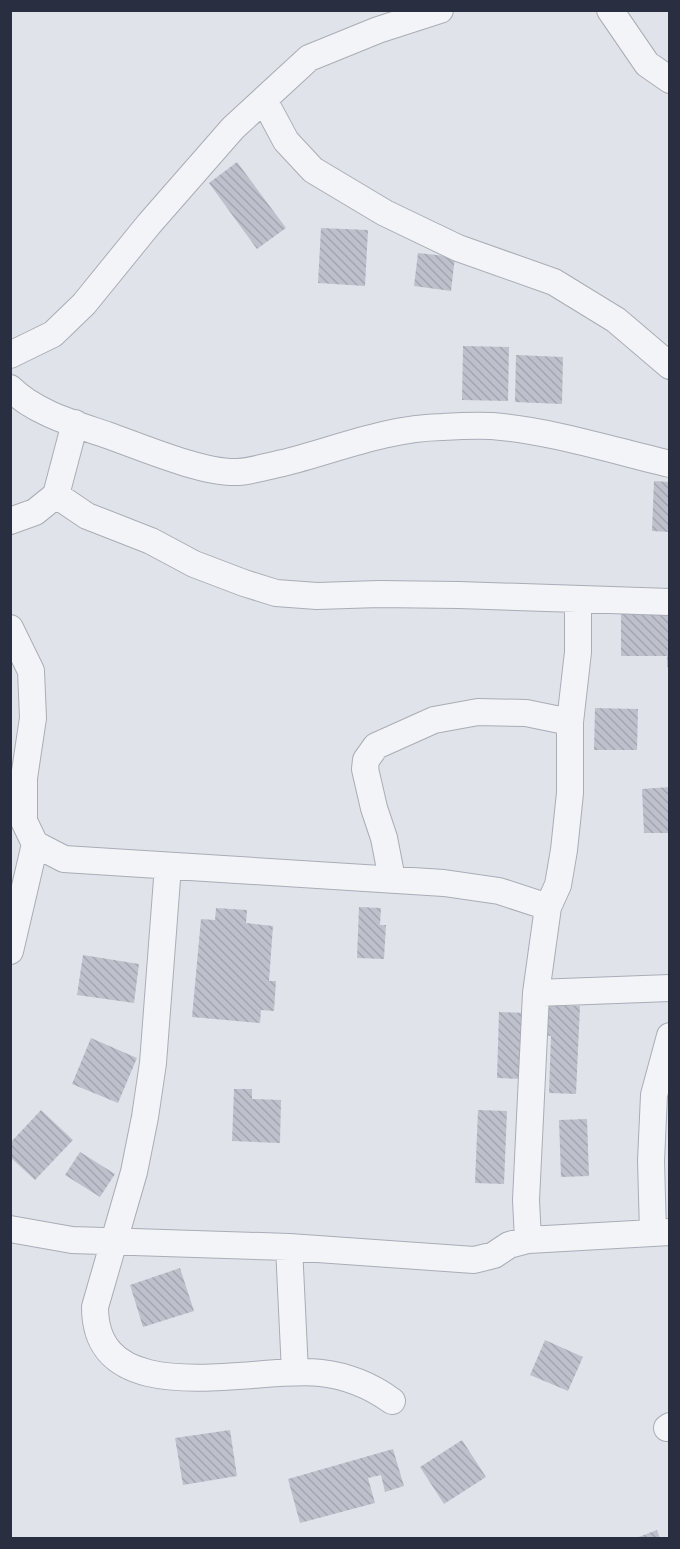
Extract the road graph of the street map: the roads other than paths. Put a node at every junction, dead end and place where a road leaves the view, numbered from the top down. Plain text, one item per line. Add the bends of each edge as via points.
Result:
1 (440, 10) edge
2 (609, 10) edge
3 (669, 80) edge
4 (264, 100) junction
5 (10, 355) edge
6 (669, 366) edge
7 (10, 388) edge
8 (75, 423) junction
9 (669, 464) edge
10 (56, 495) junction
11 (10, 521) edge
12 (578, 598) junction
13 (669, 602) edge
14 (10, 628) edge
15 (570, 722) junction
16 (36, 844) junction
17 (168, 866) junction
18 (392, 879) junction
19 (548, 907) junction
20 (10, 951) edge
21 (669, 988) edge
22 (536, 993) junction
23 (669, 1036) edge
24 (10, 1229) edge
25 (662, 1232) edge
26 (528, 1240) junction
27 (114, 1241) junction
28 (289, 1247) junction
29 (295, 1372) junction
30 (392, 1401) dead end

1 - 4 street via 309,58
2 - 3 street via 647,64
4 - 5 street via 225,136 84,304 53,334
4 - 6 street via 286,141 314,170 385,213 458,248 554,282 616,320
7 - 8 street via 20,398
8 - 9 street via 222,471 274,465 410,430 490,426 548,434
8 - 10 street
10 - 11 street via 35,512
10 - 12 street via 87,516 194,564 276,593
12 - 13 street
12 - 15 street via 578,652
14 - 16 street via 31,671 33,718 24,777 24,821
15 - 18 street via 526,713 478,712 434,720 376,746 365,769
15 - 19 street via 570,793 564,850 558,885
16 - 17 street via 64,859
16 - 20 street
17 - 18 street
17 - 27 street via 153,1063 134,1172
18 - 19 street via 499,891
19 - 22 street
21 - 22 street
22 - 26 street via 526,1200
23 - 25 street via 654,1095 651,1161
24 - 27 street via 72,1240
25 - 26 street
26 - 28 street via 474,1260
27 - 28 street
27 - 29 street via 95,1307 98,1335 113,1357 157,1376
28 - 29 street
29 - 30 street via 348,1377

